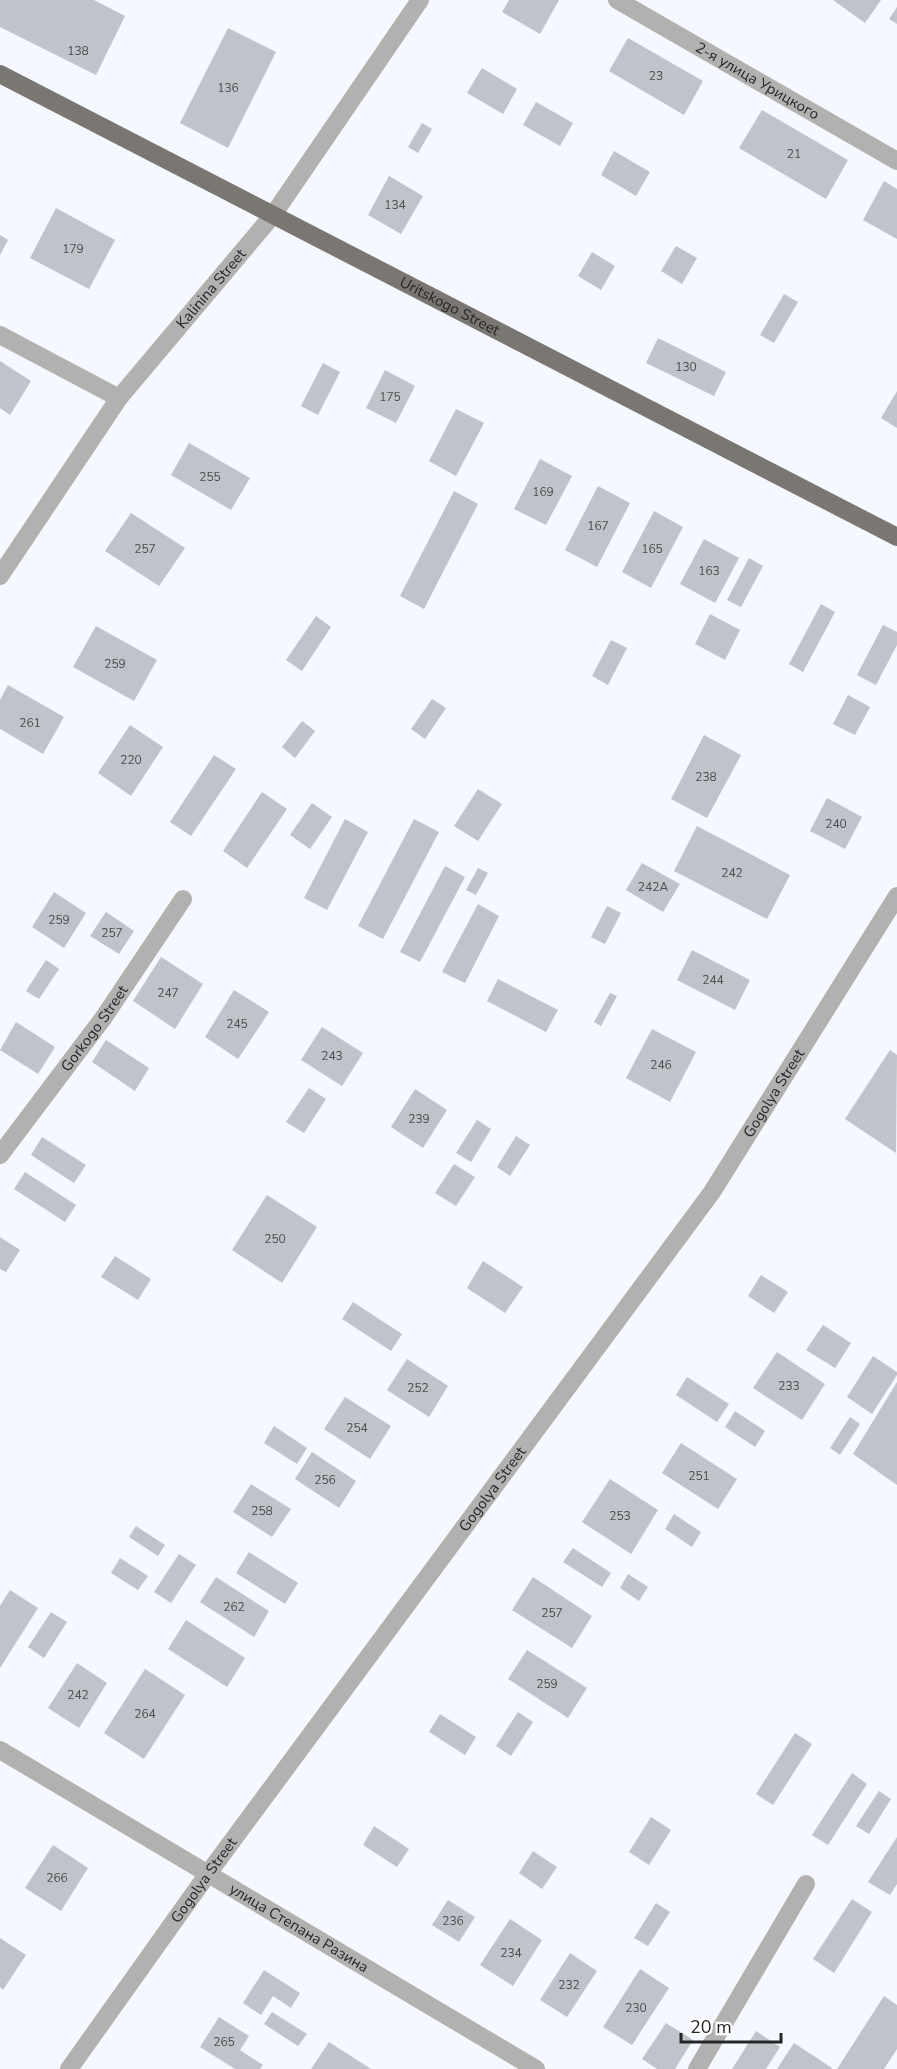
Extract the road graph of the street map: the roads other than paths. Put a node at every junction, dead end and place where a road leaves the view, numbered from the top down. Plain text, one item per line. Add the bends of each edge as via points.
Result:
1 (420, 0) edge
2 (617, 0) edge
3 (0, 74) edge
4 (897, 161) edge
5 (273, 215) junction
6 (0, 335) edge
7 (119, 398) junction
8 (897, 537) edge
9 (0, 576) edge
10 (897, 896) edge
11 (183, 898) dead end
12 (0, 1155) edge
13 (0, 1750) edge
14 (207, 1875) junction
15 (806, 1884) dead end
16 (69, 2069) edge
17 (536, 2069) edge
18 (697, 2069) edge

1 - 5 street, Kalinina Street
2 - 4 street, 2-я улица Урицкого
3 - 5 main road, Uritskogo Street
5 - 7 street, Kalinina Street
5 - 8 main road, Uritskogo Street
6 - 7 street
7 - 9 street, Kalinina Street
10 - 14 street, Gogolya Street via 712,1192
11 - 12 street, Gorkogo Street via 104,1017
13 - 14 street, улица Степана Разина
14 - 16 street, Gogolya Street
14 - 17 street, улица Степана Разина
15 - 18 street

